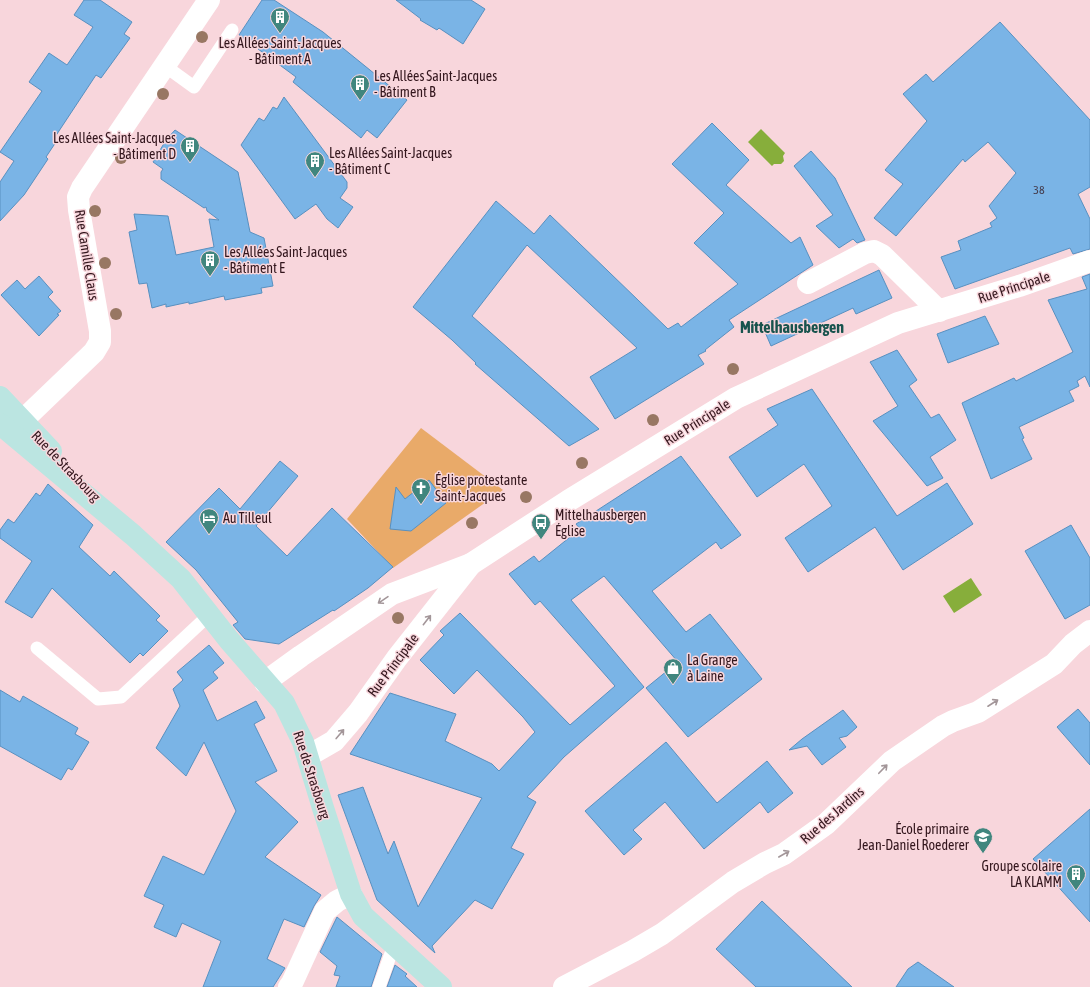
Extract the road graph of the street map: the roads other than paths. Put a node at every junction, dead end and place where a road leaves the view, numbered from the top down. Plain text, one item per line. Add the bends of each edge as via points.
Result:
1 (209, 0) edge
2 (232, 30) dead end
3 (165, 66) junction
4 (1090, 261) edge
5 (808, 283) dead end
6 (938, 311) junction
7 (0, 397) edge
8 (22, 421) junction
9 (0, 424) edge
10 (133, 535) junction
11 (471, 564) junction
12 (209, 615) junction
13 (1090, 631) edge
14 (37, 648) dead end
15 (265, 682) junction
16 (308, 756) junction
17 (351, 894) junction
18 (394, 945) junction
19 (289, 987) edge
20 (379, 987) edge
21 (441, 987) edge
22 (564, 987) edge

1 - 3 street, Rue Camille Claus
2 - 3 lane via 194,87
3 - 8 street, Rue Camille Claus via 78,197 100,342 94,352
4 - 6 street, Rue Principale
5 - 6 street via 865,253 874,251 882,255
6 - 11 street, Rue Principale via 898,323 736,398
7 - 8 main road, Rue de Strasbourg
8 - 10 main road, Rue de Strasbourg
9 - 10 main road, Rue de Strasbourg
10 - 12 main road, Rue de Strasbourg via 181,579
11 -> 15 street, Rue Principale via 392,594
16 -> 11 street, Rue Principale via 334,741 358,713 397,658
12 - 14 lane via 121,698 98,699
12 - 15 main road, Rue de Strasbourg
22 -> 13 street, Rue des Jardins via 662,934 733,882 784,854 826,824 892,761 943,726 978,712 1054,664
15 - 16 main road, Rue de Strasbourg via 284,703 304,742
16 - 17 main road, Rue de Strasbourg via 322,808
17 - 18 main road, Rue de Strasbourg via 363,916
17 - 19 street via 325,911
18 - 20 lane
18 - 21 main road, Rue de Strasbourg

